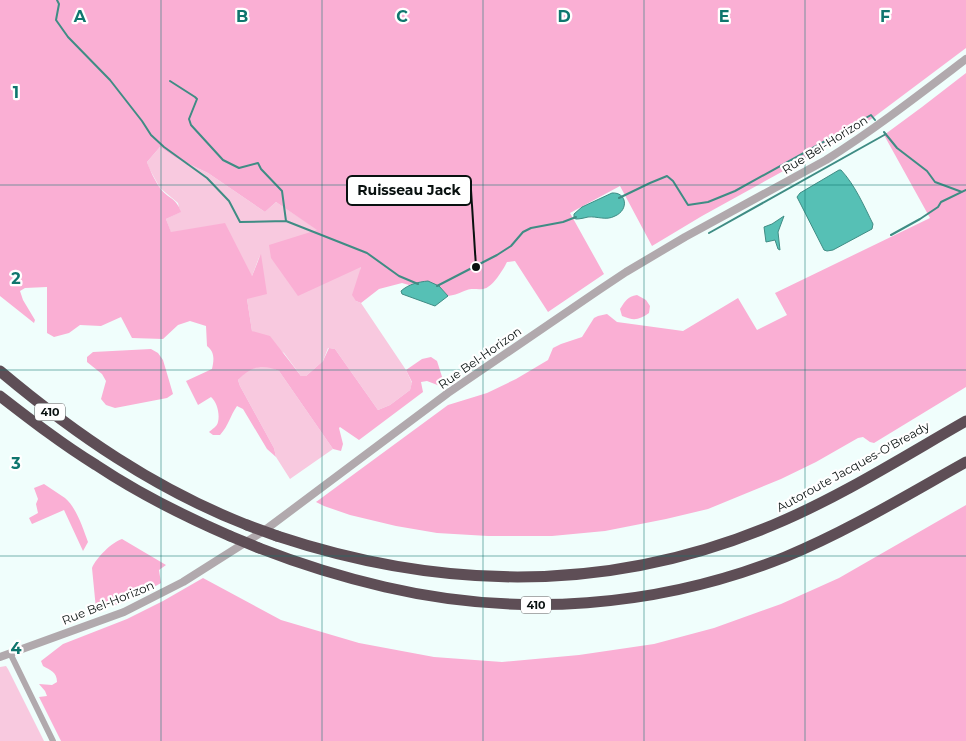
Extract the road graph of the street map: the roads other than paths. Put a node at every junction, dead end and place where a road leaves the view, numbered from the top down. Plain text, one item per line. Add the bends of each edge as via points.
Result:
1 (966, 60) edge
2 (0, 371) edge
3 (0, 396) edge
4 (966, 420) edge
5 (966, 462) edge
6 (10, 653) junction
7 (0, 657) edge
8 (53, 741) edge

1 - 6 street, Rue Bel-Horizon via 845,148 685,237 592,294 448,393 265,530 183,582 124,612
2 - 4 highway, Autoroute Jacques-O'Bready / 410, bridge via 64,422 124,463 188,498 248,524 277,536 358,559 402,568 489,577 576,575 620,569 727,543 774,525 838,494
3 - 5 highway, 410, bridge via 108,473 167,507 230,536 303,564 386,588 486,603 530,605 617,600 660,594 746,572 849,527
6 - 7 street, Rue Bel-Horizon
6 - 8 street

